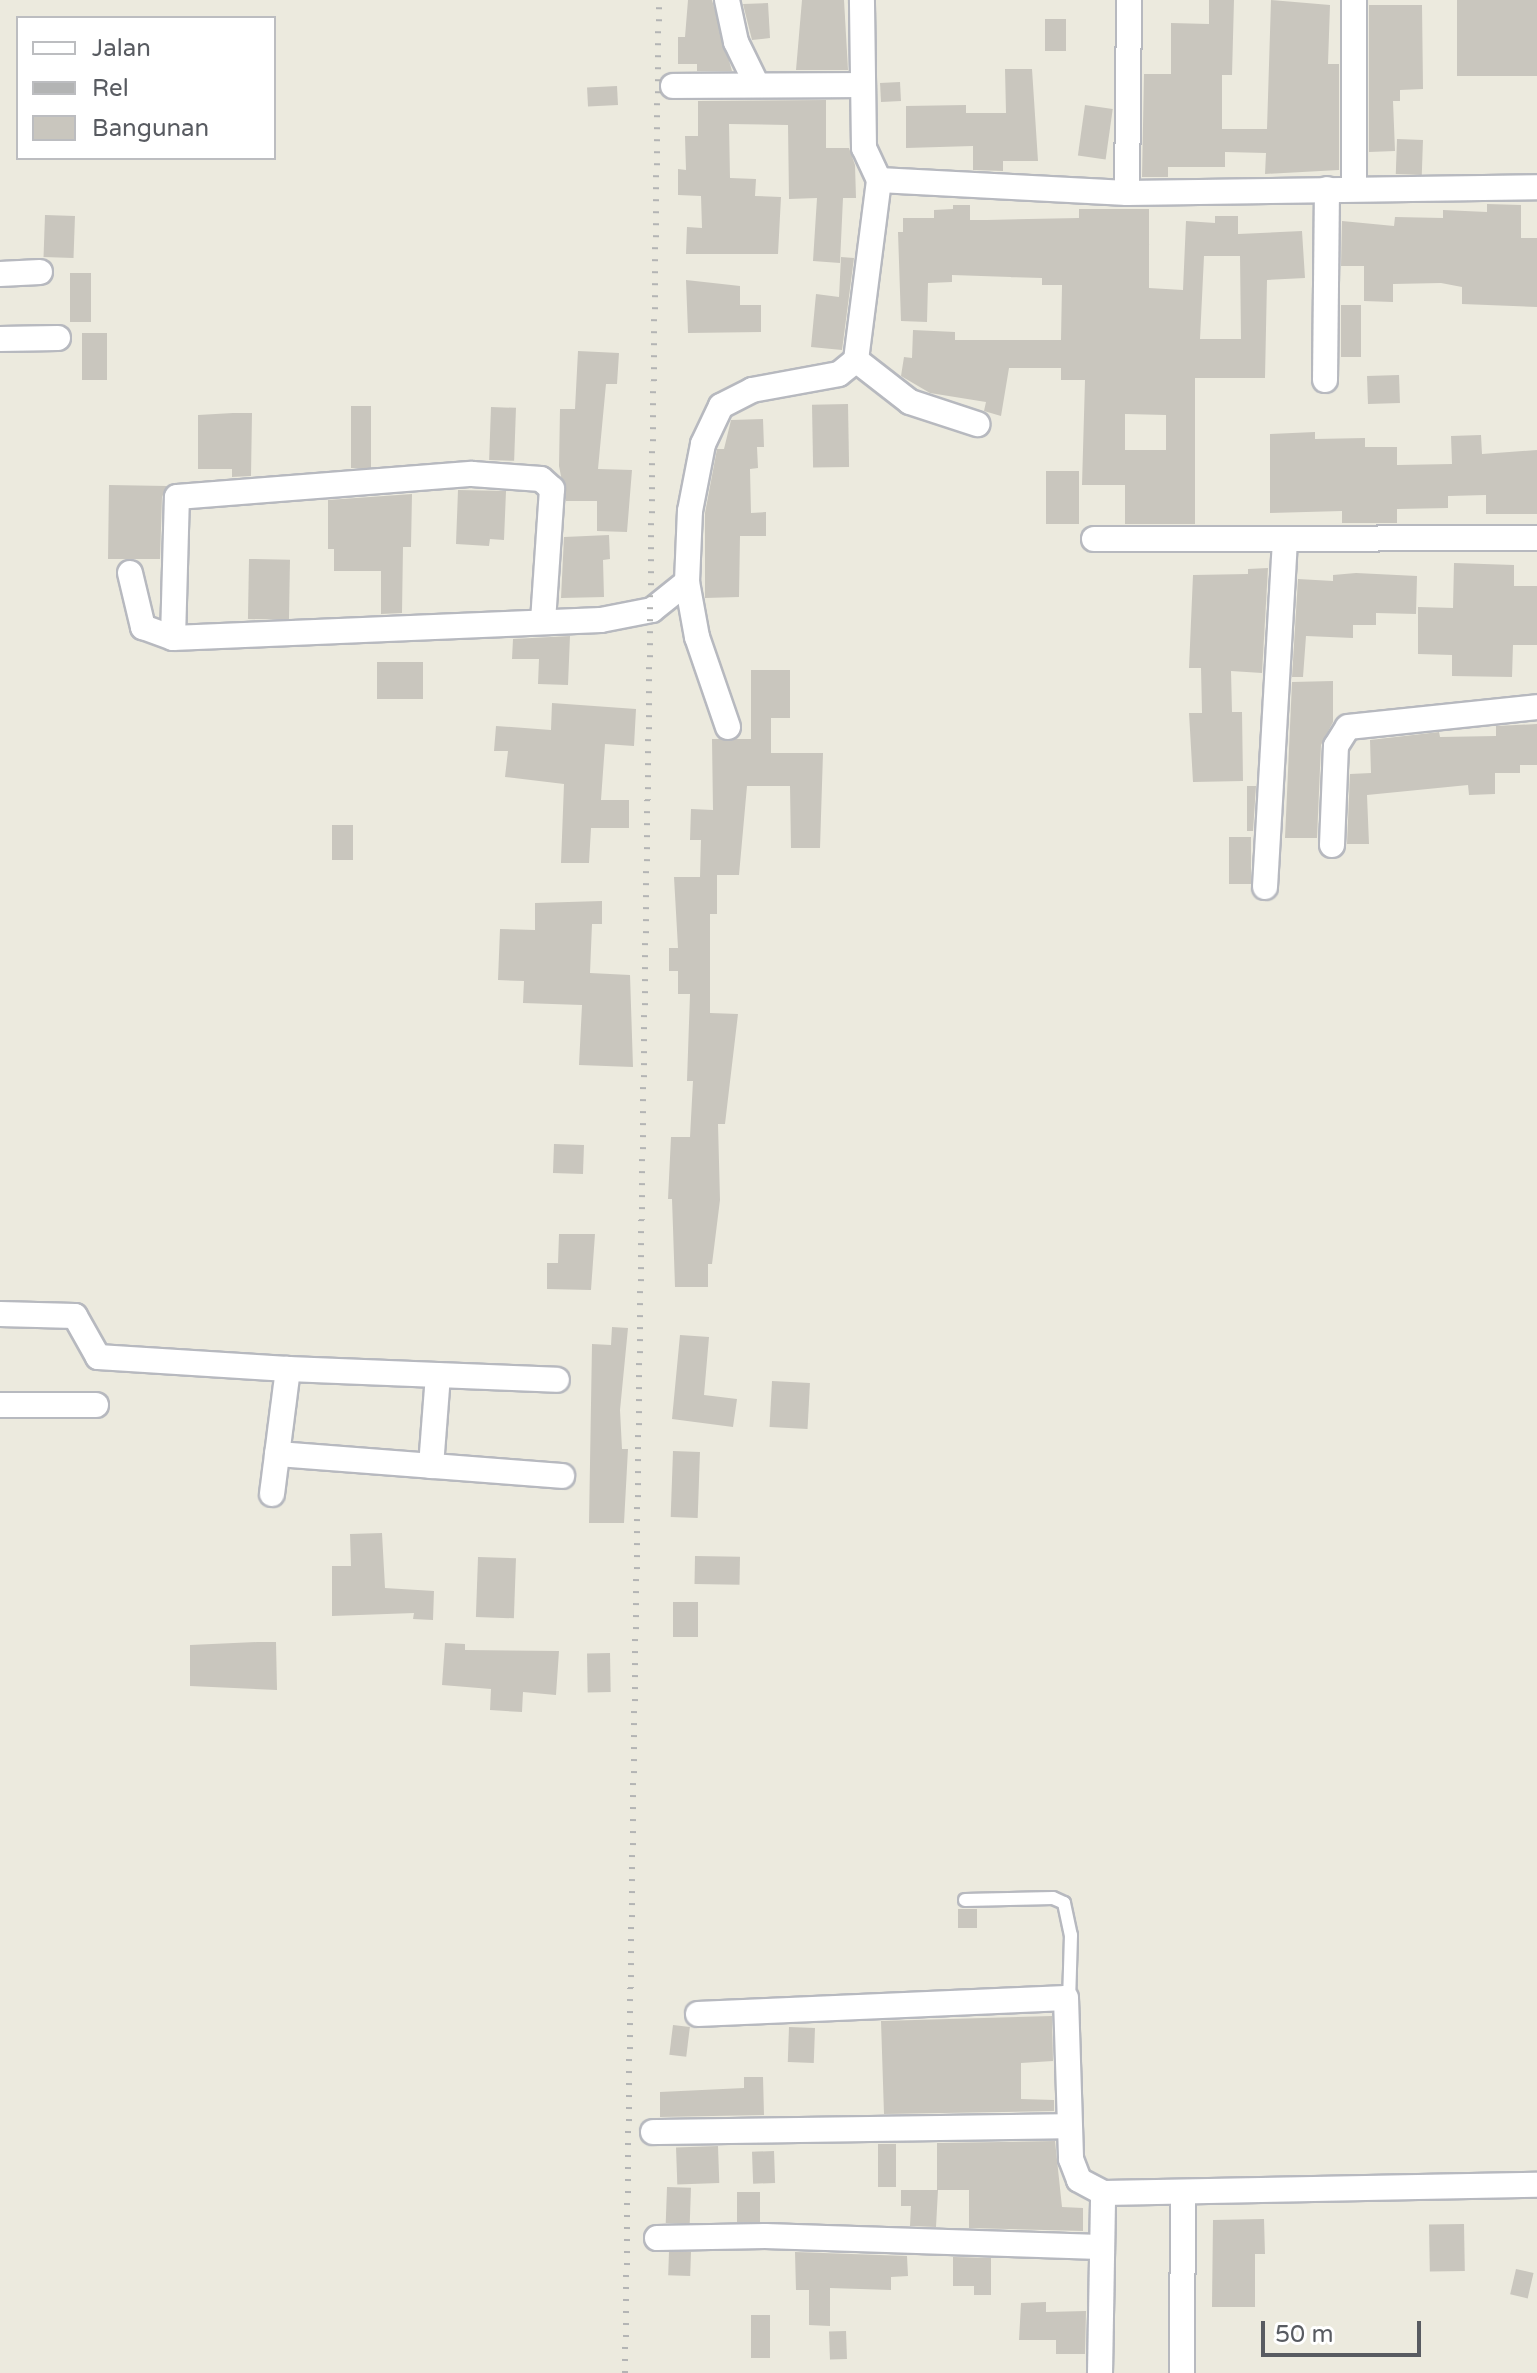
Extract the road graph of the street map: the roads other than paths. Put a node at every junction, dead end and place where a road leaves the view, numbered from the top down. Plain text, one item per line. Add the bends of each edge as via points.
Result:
1 (727, 0) edge
2 (862, 0) edge
3 (1129, 0) edge
4 (1354, 0) edge
5 (756, 83) junction
6 (860, 85) junction
7 (673, 86) dead end
8 (879, 180) junction
9 (1537, 187) edge
10 (1327, 189) junction
11 (1354, 189) junction
12 (1127, 193) junction
13 (40, 272) dead end
14 (0, 274) edge
15 (58, 338) dead end
16 (0, 339) edge
17 (856, 360) junction
18 (1325, 380) dead end
19 (977, 424) dead end
20 (1537, 538) edge
21 (1094, 539) dead end
22 (1285, 541) junction
23 (130, 573) dead end
24 (687, 582) junction
25 (543, 620) junction
26 (173, 638) junction
27 (1537, 707) edge
28 (728, 727) dead end
29 (1332, 845) dead end
30 (1265, 887) dead end
31 (0, 1314) edge
32 (288, 1369) junction
33 (438, 1375) junction
34 (557, 1380) dead end
35 (0, 1405) edge
36 (96, 1405) dead end
37 (277, 1454) junction
38 (431, 1466) junction
39 (562, 1476) dead end
40 (272, 1494) dead end
41 (965, 1900) dead end
42 (1069, 2002) junction
43 (698, 2014) dead end
44 (1069, 2126) junction
45 (653, 2132) dead end
46 (1537, 2185) edge
47 (1103, 2193) junction
48 (1183, 2195) junction
49 (657, 2238) dead end
50 (1100, 2247) junction
51 (1100, 2373) edge
52 (1182, 2373) edge

1 - 5 street via 736,42
2 - 6 street
3 - 12 street
4 - 11 street
5 - 6 street
5 - 7 street
6 - 8 street via 864,148
8 - 12 street
8 - 17 street
9 - 11 street
10 - 11 street
10 - 12 street
10 - 18 street
13 - 14 street
15 - 16 street
17 - 19 street via 910,402
17 - 24 street via 839,374 752,390 721,406 709,425 692,497
20 - 22 street
21 - 22 street
22 - 30 street
23 - 26 street via 143,627
24 - 25 street via 652,610 601,620
24 - 28 street via 697,637
25 - 26 street
25 - 26 street via 552,489 541,479 472,474 177,497
27 - 29 street via 1348,727 1336,746
31 - 32 street via 75,1316 98,1357
32 - 33 street
32 - 37 street
33 - 34 street
33 - 38 street
35 - 36 street
37 - 38 street
37 - 40 street
38 - 39 street
41 - 42 lane via 1053,1898 1064,1903 1071,1935
42 - 43 street via 1056,1995
42 - 44 street
44 - 45 street
44 - 47 street via 1074,2173
46 - 48 street
47 - 48 street
47 - 50 street
48 - 52 street
49 - 50 street
50 - 51 street

